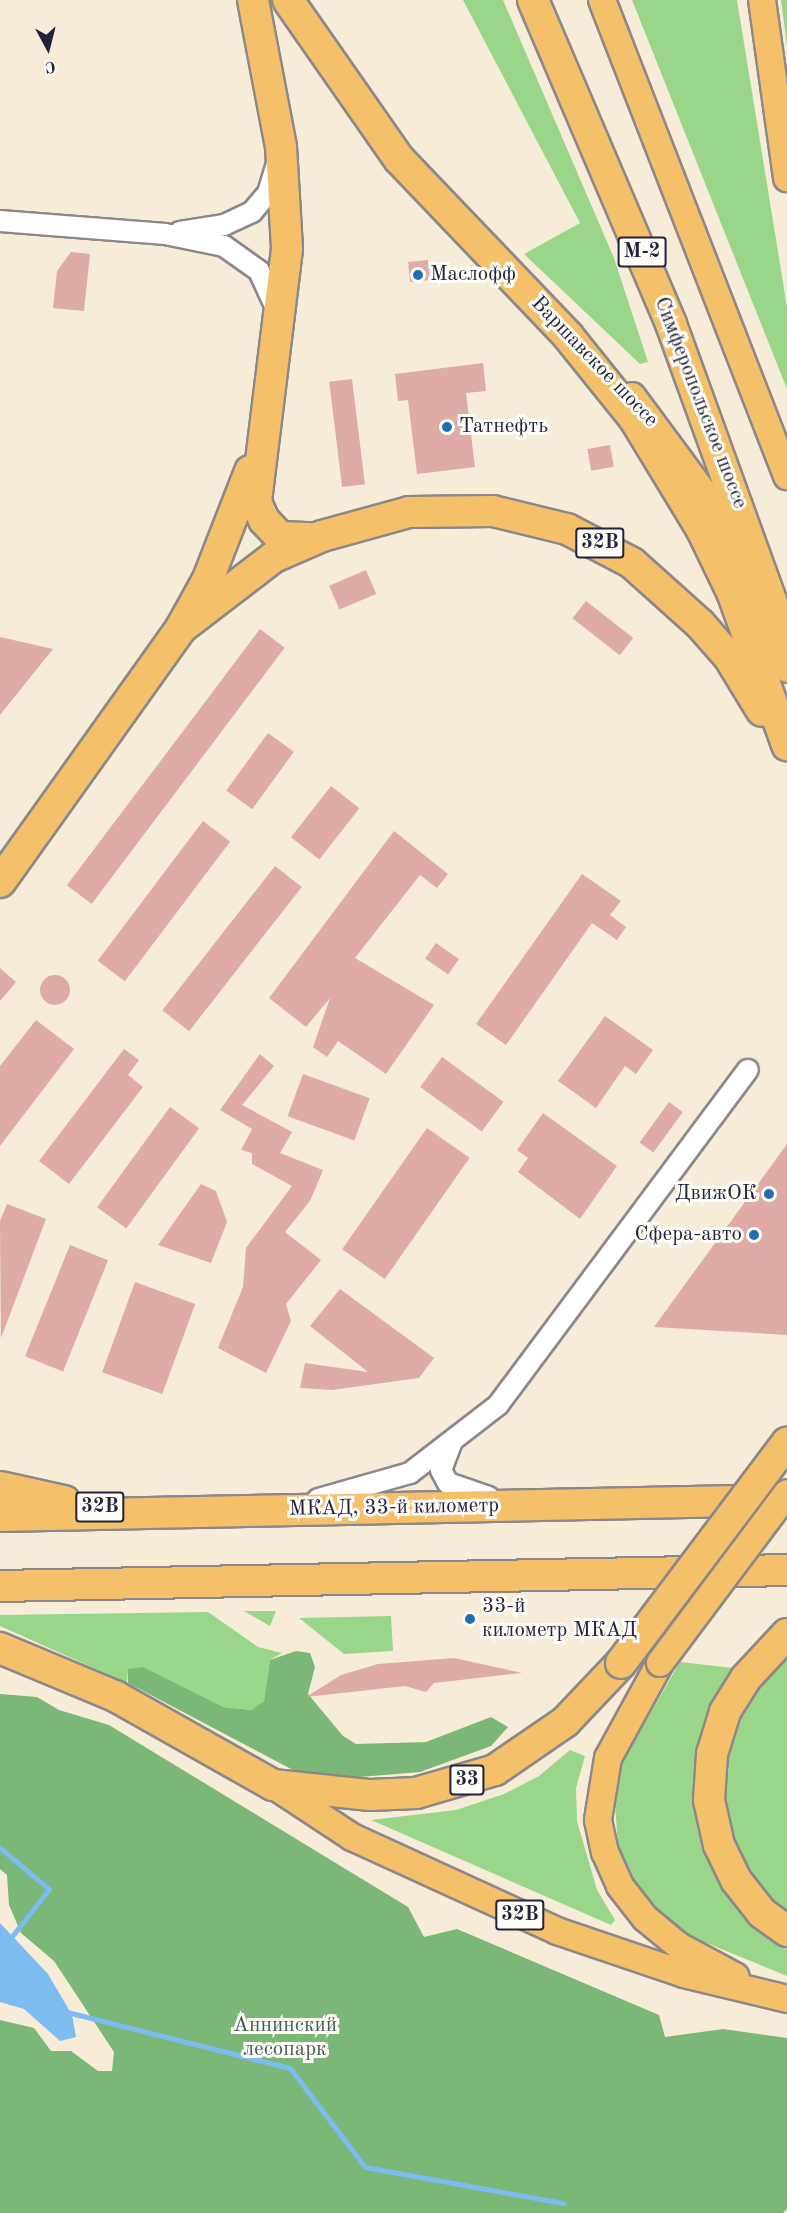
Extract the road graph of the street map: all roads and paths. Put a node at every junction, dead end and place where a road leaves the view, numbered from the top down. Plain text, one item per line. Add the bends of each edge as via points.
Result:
1 (253, 0) edge
2 (288, 0) edge
3 (532, 0) edge
4 (602, 0) edge
5 (762, 0) edge
6 (281, 147) junction
7 (787, 178) edge
8 (0, 221) edge
9 (165, 234) junction
10 (282, 323) junction
11 (568, 336) junction
12 (266, 413) junction
13 (787, 476) edge
14 (740, 508) junction
15 (322, 536) junction
16 (760, 606) junction
17 (181, 628) junction
18 (787, 644) edge
19 (787, 669) edge
20 (776, 714) junction
21 (787, 745) edge
22 (787, 755) edge
23 (0, 882) edge
24 (748, 1070) dead end
25 (787, 1443) edge
26 (451, 1444) junction
27 (0, 1487) edge
28 (787, 1494) edge
29 (787, 1500) edge
30 (569, 1504) junction
31 (245, 1511) junction
32 (201, 1512) junction
33 (0, 1516) edge
34 (787, 1570) edge
35 (0, 1586) edge
36 (787, 1634) edge
37 (0, 1648) edge
38 (273, 1785) junction
39 (787, 1931) edge
40 (787, 1998) edge

1 - 6 highway
2 - 11 highway, Варшавское шоссе via 399,159
3 - 14 highway, Симферопольское шоссе / М-2 via 671,324
4 - 13 main road, М-2
5 - 7 main road
6 - 9 street via 268,193 252,212 224,225
6 - 10 highway via 287,249
8 - 9 street
9 - 10 street via 224,246 247,258 268,286
10 - 12 highway
11 - 16 main road, Варшавское шоссе via 637,401 681,457 715,508
11 - 20 highway via 634,418 702,530 732,592
12 - 15 highway via 255,482 264,520 280,537 299,541
12 - 17 highway via 212,569
14 - 16 street
14 - 18 highway, Симферопольское шоссе / М-2
15 - 17 highway, 32B via 274,557
15 - 22 highway, 32B via 367,520 454,509 532,518 604,545 700,624 729,657
16 - 19 main road, Варшавское шоссе
16 - 20 street
17 - 23 highway
20 - 21 highway
24 - 26 street via 527,1370 498,1405
25 - 38 highway, 33, bridge via 621,1663 531,1749 456,1784 370,1796
26 - 30 street via 441,1470 448,1483 463,1492
26 - 31 street via 410,1473 367,1489
27 - 32 highway, 32B via 102,1507
28 - 40 main road, 32B, bridge via 660,1663 608,1758 598,1820 605,1852 620,1886 645,1918 679,1946
29 - 30 highway, МКАД, 33-й километр
30 - 31 highway, МКАД, 33-й километр
31 - 32 highway, МКАД, 33-й километр
32 - 33 highway, МКАД, 33-й километр
34 - 35 highway
36 - 39 highway via 746,1678 725,1712 712,1754 710,1800 719,1845 736,1880 762,1913
37 - 38 highway, 32B via 115,1696
38 - 40 main road, 32B via 352,1837 557,1931 684,1974

